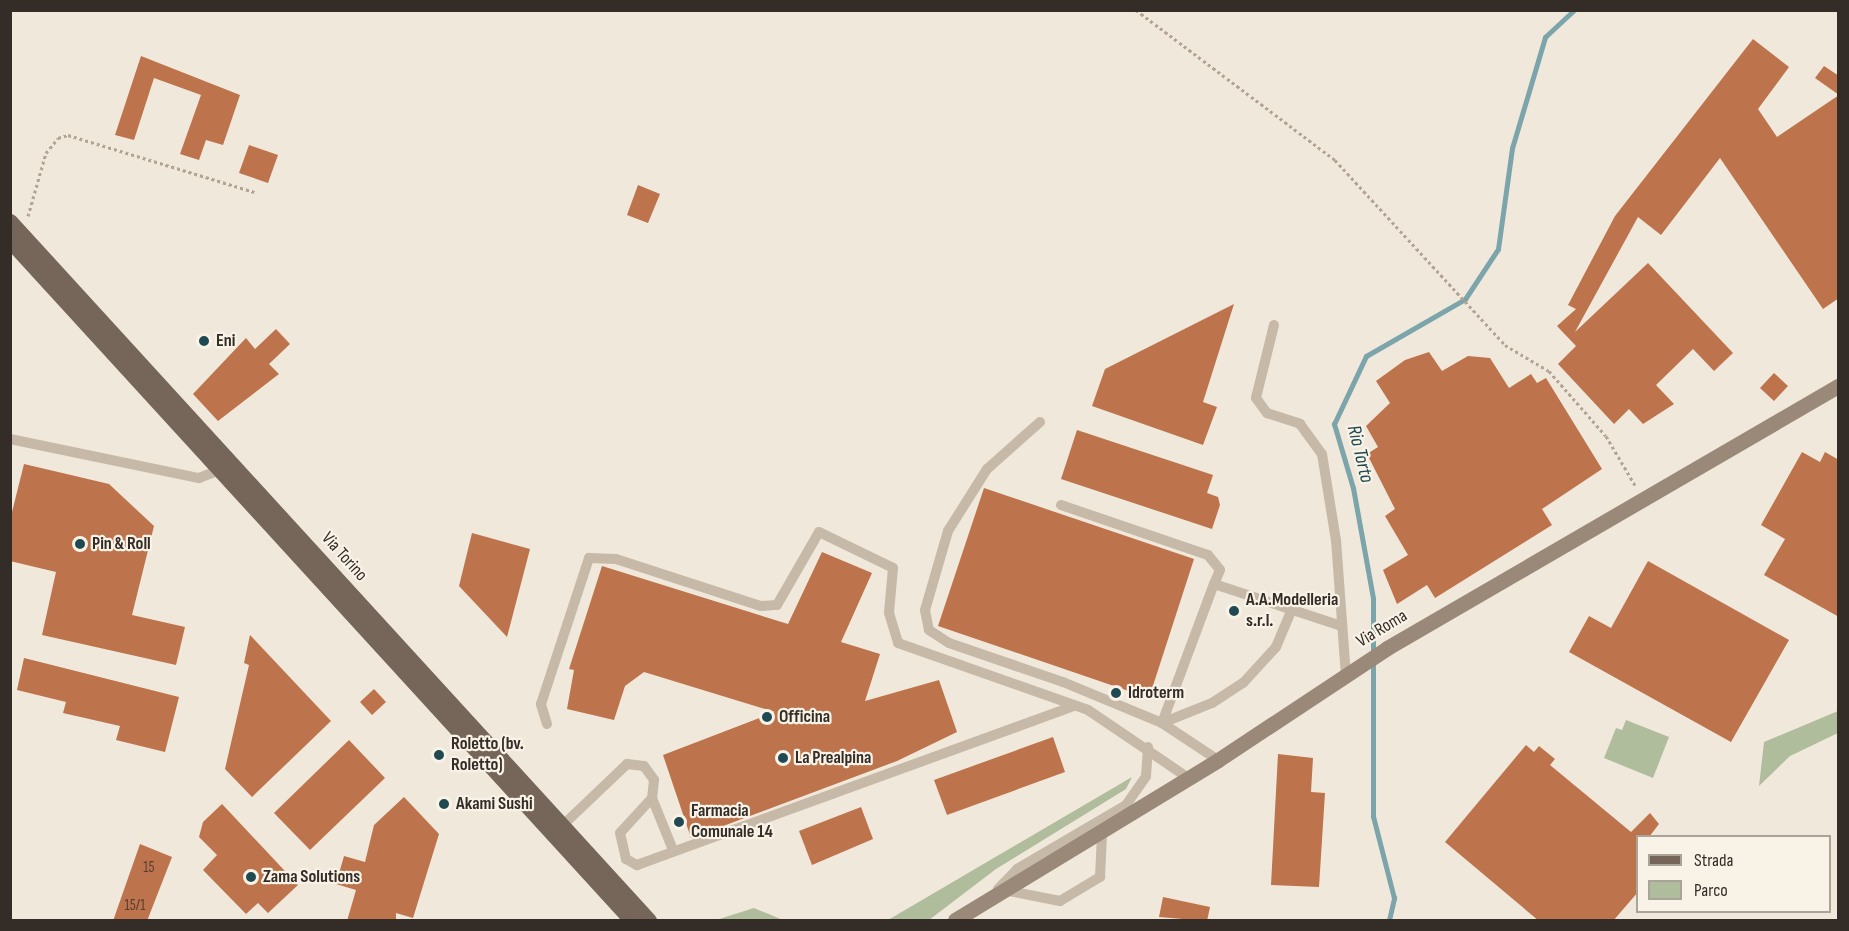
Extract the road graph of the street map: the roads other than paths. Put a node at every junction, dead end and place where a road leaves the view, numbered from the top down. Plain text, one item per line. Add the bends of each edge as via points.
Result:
1 (13, 231) edge
2 (1274, 326) dead end
3 (1839, 386) edge
4 (1040, 422) dead end
5 (10, 440) edge
6 (220, 470) junction
7 (1061, 505) dead end
8 (1214, 584) junction
9 (1292, 609) junction
10 (1342, 626) junction
11 (1346, 676) junction
12 (1075, 706) junction
13 (1162, 723) junction
14 (547, 724) dead end
15 (1148, 747) junction
16 (1218, 760) junction
17 (1187, 777) junction
18 (652, 798) junction
19 (562, 826) junction
20 (1102, 834) junction
21 (673, 850) junction
22 (1008, 891) junction
23 (988, 902) junction
24 (631, 921) edge
25 (649, 921) edge
26 (955, 921) edge

1 - 6 main road, Via Torino
1 - 19 main road, Via Torino
2 - 10 lane via 1256,398 1267,413 1300,424 1322,454
3 - 11 street, Via Roma via 1658,495 1387,648
4 - 13 lane via 987,469 948,531 924,610 929,630 948,643 1063,681
5 - 6 lane via 199,478
6 - 24 main road, Via Torino
7 - 8 lane via 1209,555 1220,570
8 - 9 lane
8 - 13 lane
9 - 10 lane
9 - 13 lane via 1276,647 1244,682 1212,703
10 - 11 lane
11 - 16 street, Via Roma
12 - 14 lane via 898,643 889,613 893,568 819,532 777,605 761,606 616,559 590,558 541,704
12 - 15 lane
12 - 21 lane
13 - 16 lane
15 - 17 lane
15 - 23 lane via 1146,776 1126,805 1017,869
16 - 17 street, Via Roma
17 - 20 street, Via Roma
18 - 19 lane via 656,787 644,766 627,764
18 - 21 lane
18 - 21 lane via 620,832 626,859 637,865
19 - 25 main road, Via Torino
20 - 22 street, Via Roma
20 - 22 lane via 1100,877 1060,901
22 - 23 street, Via Roma
23 - 26 street, Via Roma

